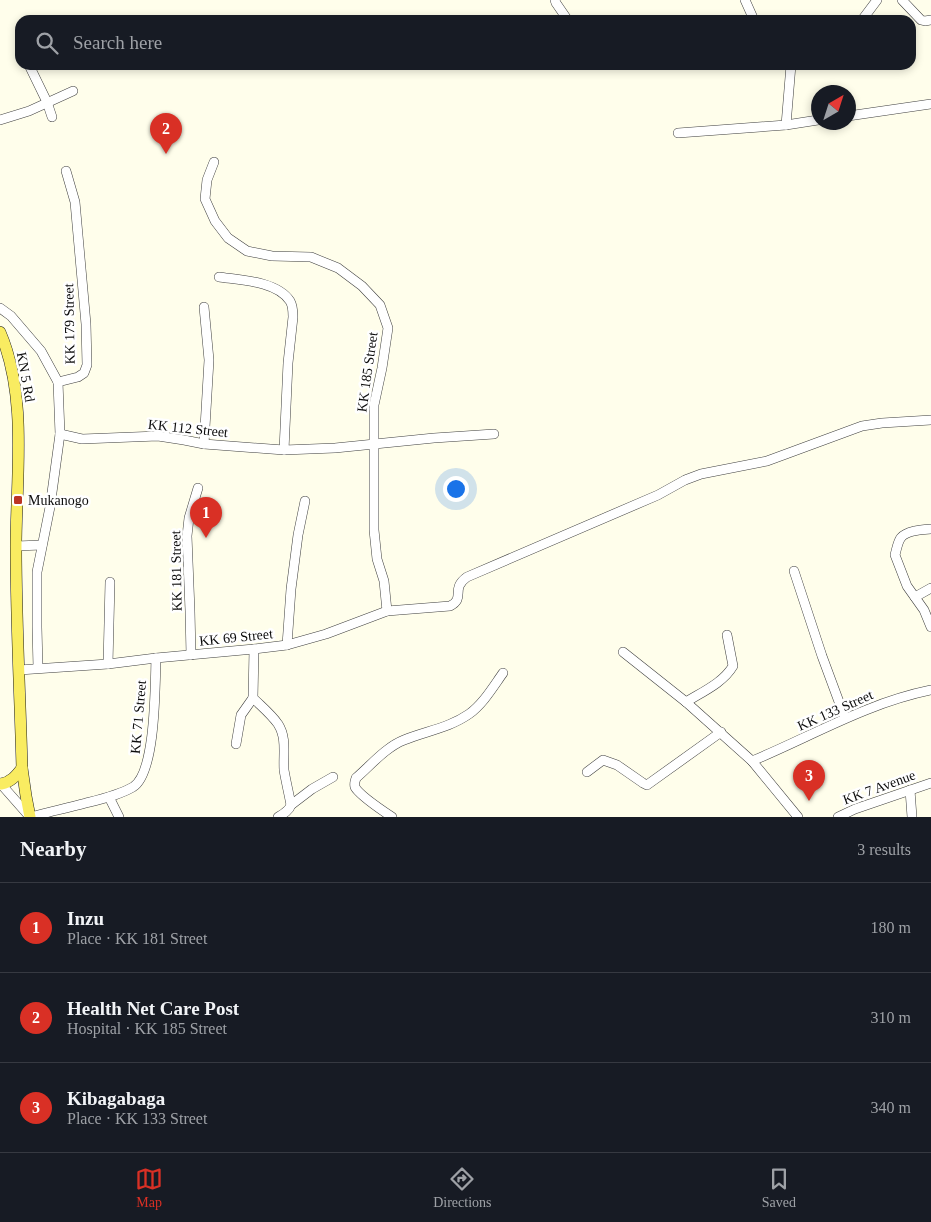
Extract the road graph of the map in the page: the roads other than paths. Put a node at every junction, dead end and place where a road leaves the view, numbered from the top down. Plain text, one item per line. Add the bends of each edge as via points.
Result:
1 (555, 0) edge
2 (745, 0) edge
3 (877, 0) edge
4 (902, 0) edge
5 (564, 15) edge
6 (752, 15) edge
7 (866, 15) edge
8 (931, 20) edge
9 (31, 70) edge
10 (791, 70) edge
11 (73, 91) dead end
12 (46, 102) junction
13 (931, 104) edge
14 (856, 115) edge
15 (52, 117) dead end
16 (0, 120) edge
17 (811, 121) edge
18 (786, 125) junction
19 (678, 133) dead end
20 (214, 162) dead end
21 (66, 171) dead end
22 (220, 277) dead end
23 (204, 307) dead end
24 (0, 308) edge
25 (0, 332) edge
26 (58, 382) junction
27 (931, 420) edge
28 (60, 434) junction
29 (494, 434) dead end
30 (204, 444) junction
31 (374, 444) junction
32 (284, 450) junction
33 (198, 488) dead end
34 (305, 501) dead end
35 (931, 529) edge
36 (42, 545) junction
37 (16, 546) junction
38 (794, 571) dead end
39 (110, 582) dead end
40 (931, 588) edge
41 (915, 597) junction
42 (387, 611) junction
43 (931, 627) edge
44 (727, 635) dead end
45 (287, 645) junction
46 (254, 650) junction
47 (623, 652) dead end
48 (191, 655) junction
49 (156, 658) junction
50 (108, 664) junction
51 (38, 668) junction
52 (19, 670) junction
53 (503, 673) dead end
54 (931, 690) edge
55 (253, 698) junction
56 (686, 702) junction
57 (845, 718) junction
58 (721, 732) junction
59 (236, 744) dead end
60 (752, 761) junction
61 (22, 768) junction
62 (587, 772) dead end
63 (333, 777) dead end
64 (931, 783) edge
65 (0, 784) edge
66 (910, 790) junction
67 (109, 797) junction
68 (292, 806) junction
69 (30, 817) edge
70 (119, 817) edge
71 (278, 817) edge
72 (392, 817) edge
73 (798, 817) edge
74 (838, 817) edge
75 (912, 817) edge

1 - 5 street
2 - 6 street
3 - 7 street
4 - 8 street via 921,20
9 - 12 street
10 - 18 street
11 - 12 street
12 - 15 street
12 - 16 street
13 - 14 street
17 - 18 street
18 - 19 street
20 - 31 street, KK 185 Street via 207,180 205,199 215,221 228,238 248,251 272,256 311,257 338,268 380,305 388,328 374,406
21 - 26 street, KK 179 Street via 75,202 86,324 86,365 84,373 78,377
22 - 32 street via 263,284 290,300 293,317
23 - 30 street via 209,360
24 - 26 street via 41,351
25 - 37 main road, KN 5 Rd via 12,368 17,402
26 - 28 street, KK 179 Street
27 - 42 street, KK 69 Street via 862,426 767,461 701,474 468,577 461,581 456,603 450,606
28 - 30 street, KK 112 Street via 82,439 158,436
28 - 36 street, KK 179 Street
29 - 31 street, KK 112 Street
30 - 32 street, KK 112 Street
31 - 32 street, KK 112 Street
31 - 42 street, KK 185 Street via 374,530
33 - 48 street, KK 181 Street via 187,536
34 - 45 street via 291,589
35 - 41 street via 906,533 898,542 895,555
36 - 37 street
36 - 51 street, KK 179 Street via 37,572
37 - 52 main road, KN 5 Rd
38 - 57 street
39 - 50 street
40 - 41 street
41 - 43 street
42 - 45 street, KK 69 Street
44 - 56 street via 732,666 729,673
45 - 46 street, KK 69 Street
46 - 48 street, KK 69 Street
46 - 55 street
47 - 56 street
48 - 49 street, KK 69 Street
49 - 50 street, KK 69 Street
49 - 67 street, KK 71 Street via 149,758 134,786
50 - 51 street, KK 69 Street
51 - 52 street, KK 69 Street
52 - 61 main road, KN 5 Rd
53 - 72 street via 470,713 438,729 403,740 356,778 355,786 361,794
54 - 57 street, KK 133 Street
55 - 59 street via 241,715
55 - 68 street via 278,724 283,734 285,776
56 - 58 street
57 - 60 street, KK 133 Street
58 - 60 street
58 - 62 street via 648,785 604,760
60 - 73 street
61 - 65 main road via 7,783
61 - 69 main road, KN 5 Rd
63 - 68 street
64 - 66 street, KK 7 Avenue
65 - 69 street
66 - 74 street, KK 7 Avenue
66 - 75 street
67 - 69 street, KK 71 Street
67 - 70 street
68 - 71 street

